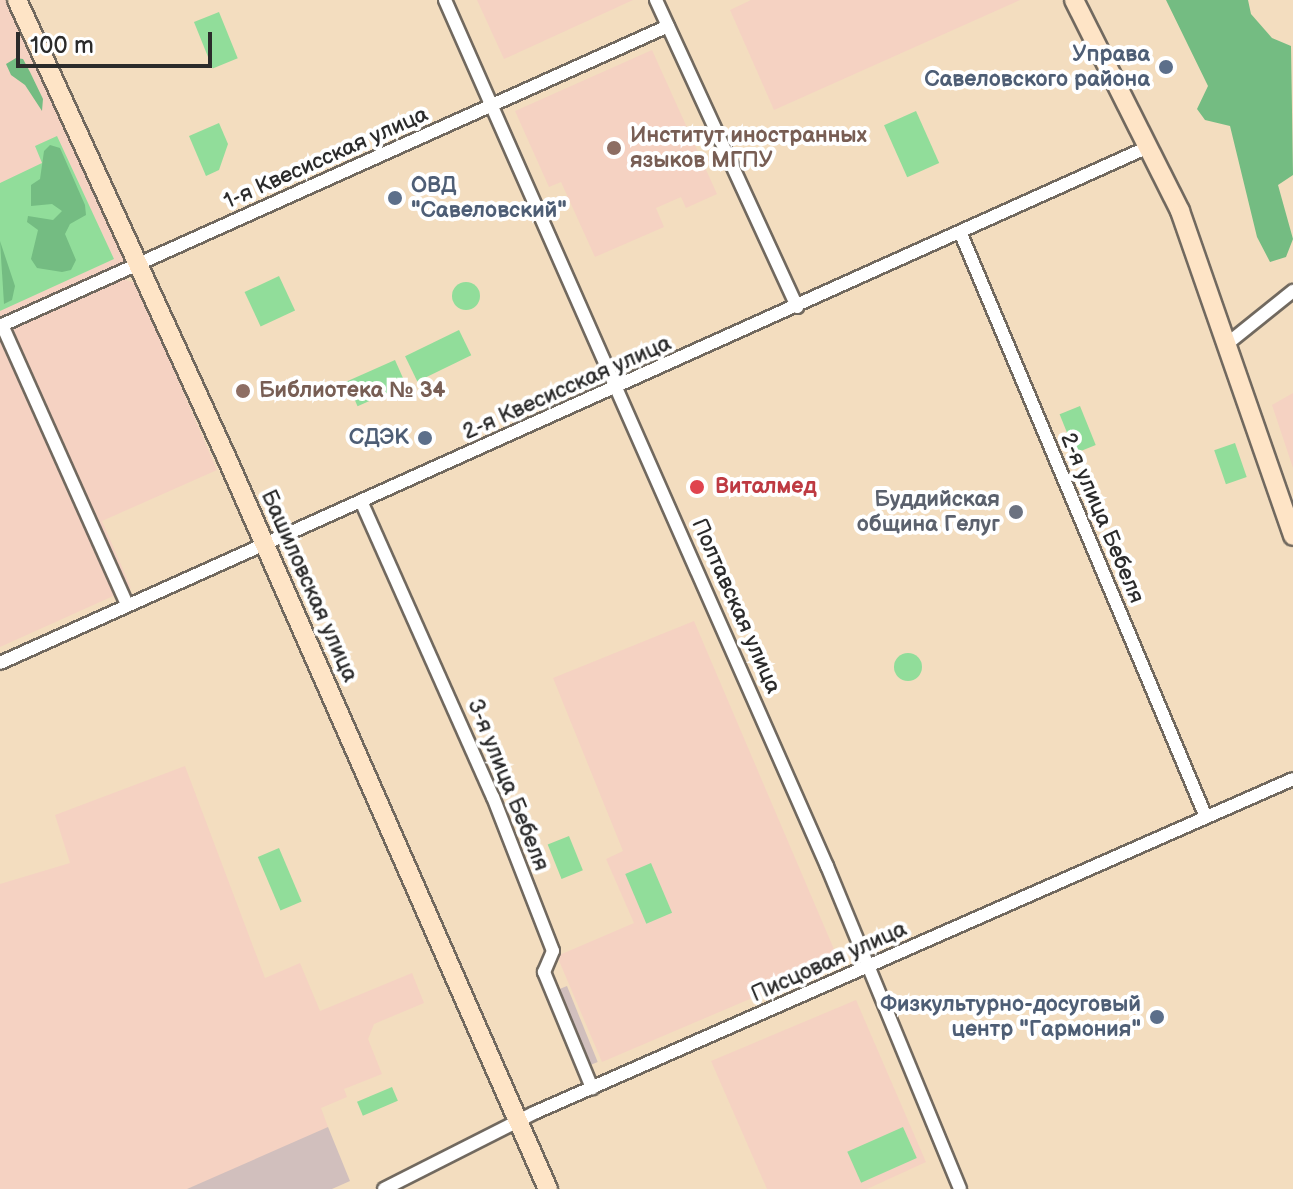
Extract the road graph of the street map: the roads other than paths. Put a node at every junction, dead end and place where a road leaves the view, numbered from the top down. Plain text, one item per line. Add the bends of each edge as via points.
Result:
1 (445, 0) edge
2 (656, 0) edge
3 (1074, 0) edge
4 (19, 2) edge
5 (668, 26) junction
6 (492, 105) junction
7 (1148, 147) junction
8 (961, 234) junction
9 (138, 262) junction
10 (1293, 291) edge
11 (797, 307) junction
12 (1, 325) edge
13 (1227, 344) junction
14 (619, 387) junction
15 (361, 501) junction
16 (1293, 536) edge
17 (264, 543) junction
18 (127, 604) junction
19 (0, 663) edge
20 (1293, 779) edge
21 (1206, 817) junction
22 (869, 965) junction
23 (592, 1088) junction
24 (519, 1121) junction
25 (384, 1189) edge
26 (548, 1189) edge
27 (960, 1189) edge

1 - 6 street, Полтавская улица
2 - 5 street
3 - 7 main road
4 - 9 main road, Башиловская улица
5 - 6 street, 1-я Квесисская улица
5 - 11 street
6 - 9 street, 1-я Квесисская улица
6 - 14 street, Полтавская улица
7 - 8 street, 2-я Квесисская улица
7 - 13 main road via 1180,211
8 - 11 street, 2-я Квесисская улица
8 - 21 street, 2-я улица Бебеля
9 - 12 street, 1-я Квесисская улица
9 - 17 main road, Башиловская улица
10 - 13 street
11 - 14 street, 2-я Квесисская улица
12 - 18 street
13 - 16 main road
14 - 15 street, 2-я Квесисская улица
14 - 22 street, Полтавская улица
15 - 17 street, 2-я Квесисская улица
15 - 23 street, 3-я улица Бебеля via 498,811 553,951 544,972
17 - 18 street, 2-я Квесисская улица
17 - 24 main road, Башиловская улица
18 - 19 street, 2-я Квесисская улица
20 - 21 street, Писцовая улица
21 - 22 street, Писцовая улица
22 - 23 street, Писцовая улица
22 - 27 street, Полтавская улица
23 - 24 street, Писцовая улица
24 - 25 street, Писцовая улица
24 - 26 main road, Башиловская улица

